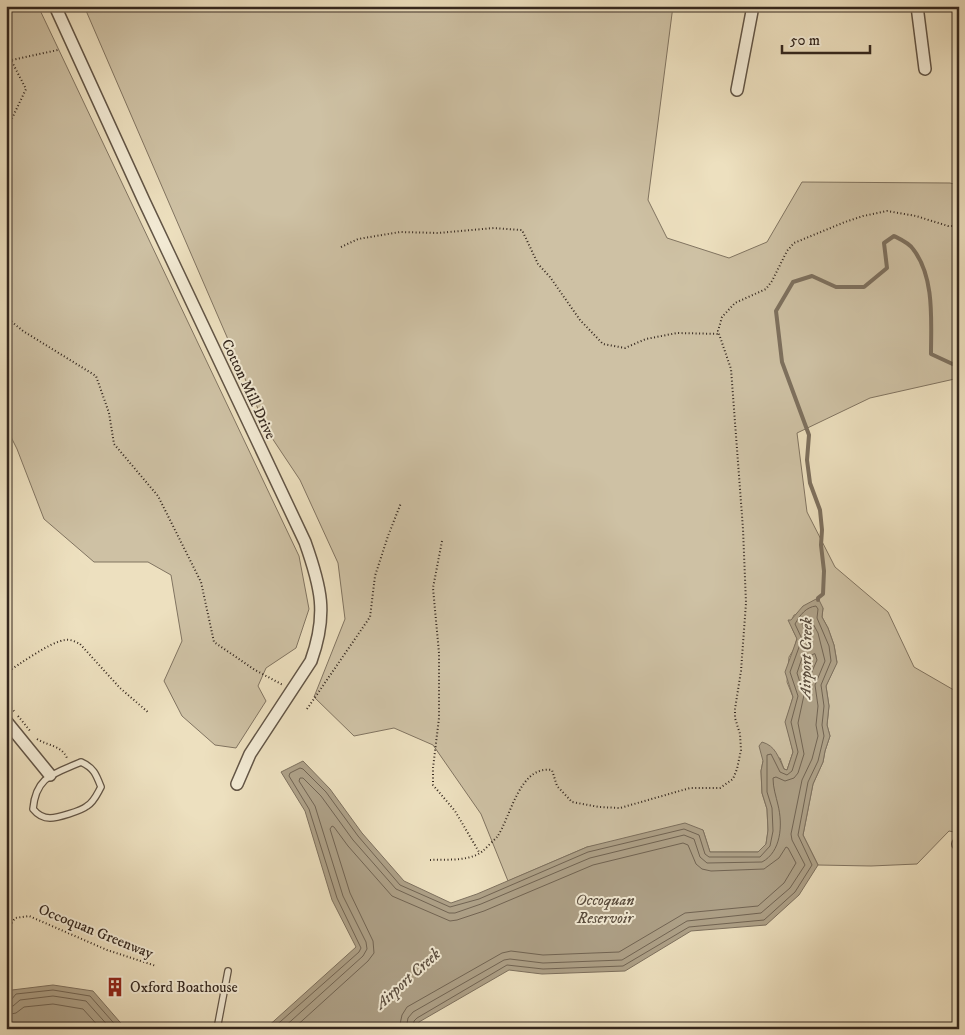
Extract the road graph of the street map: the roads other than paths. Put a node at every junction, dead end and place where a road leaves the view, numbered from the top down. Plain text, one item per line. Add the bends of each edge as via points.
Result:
1 (55, 6) edge
2 (753, 6) edge
3 (917, 6) edge
4 (925, 69) dead end
5 (737, 90) dead end
6 (6, 721) edge
7 (50, 775) junction
8 (237, 784) dead end
9 (228, 971) dead end
10 (217, 1029) edge

1 - 8 street, Cotton Mill Drive via 305,542 315,570 322,612 311,661 250,754
2 - 5 street
3 - 4 street
6 - 7 street
7 - 7 lane via 81,762 92,767 101,787 87,807 49,818 33,810 40,783
9 - 10 lane

